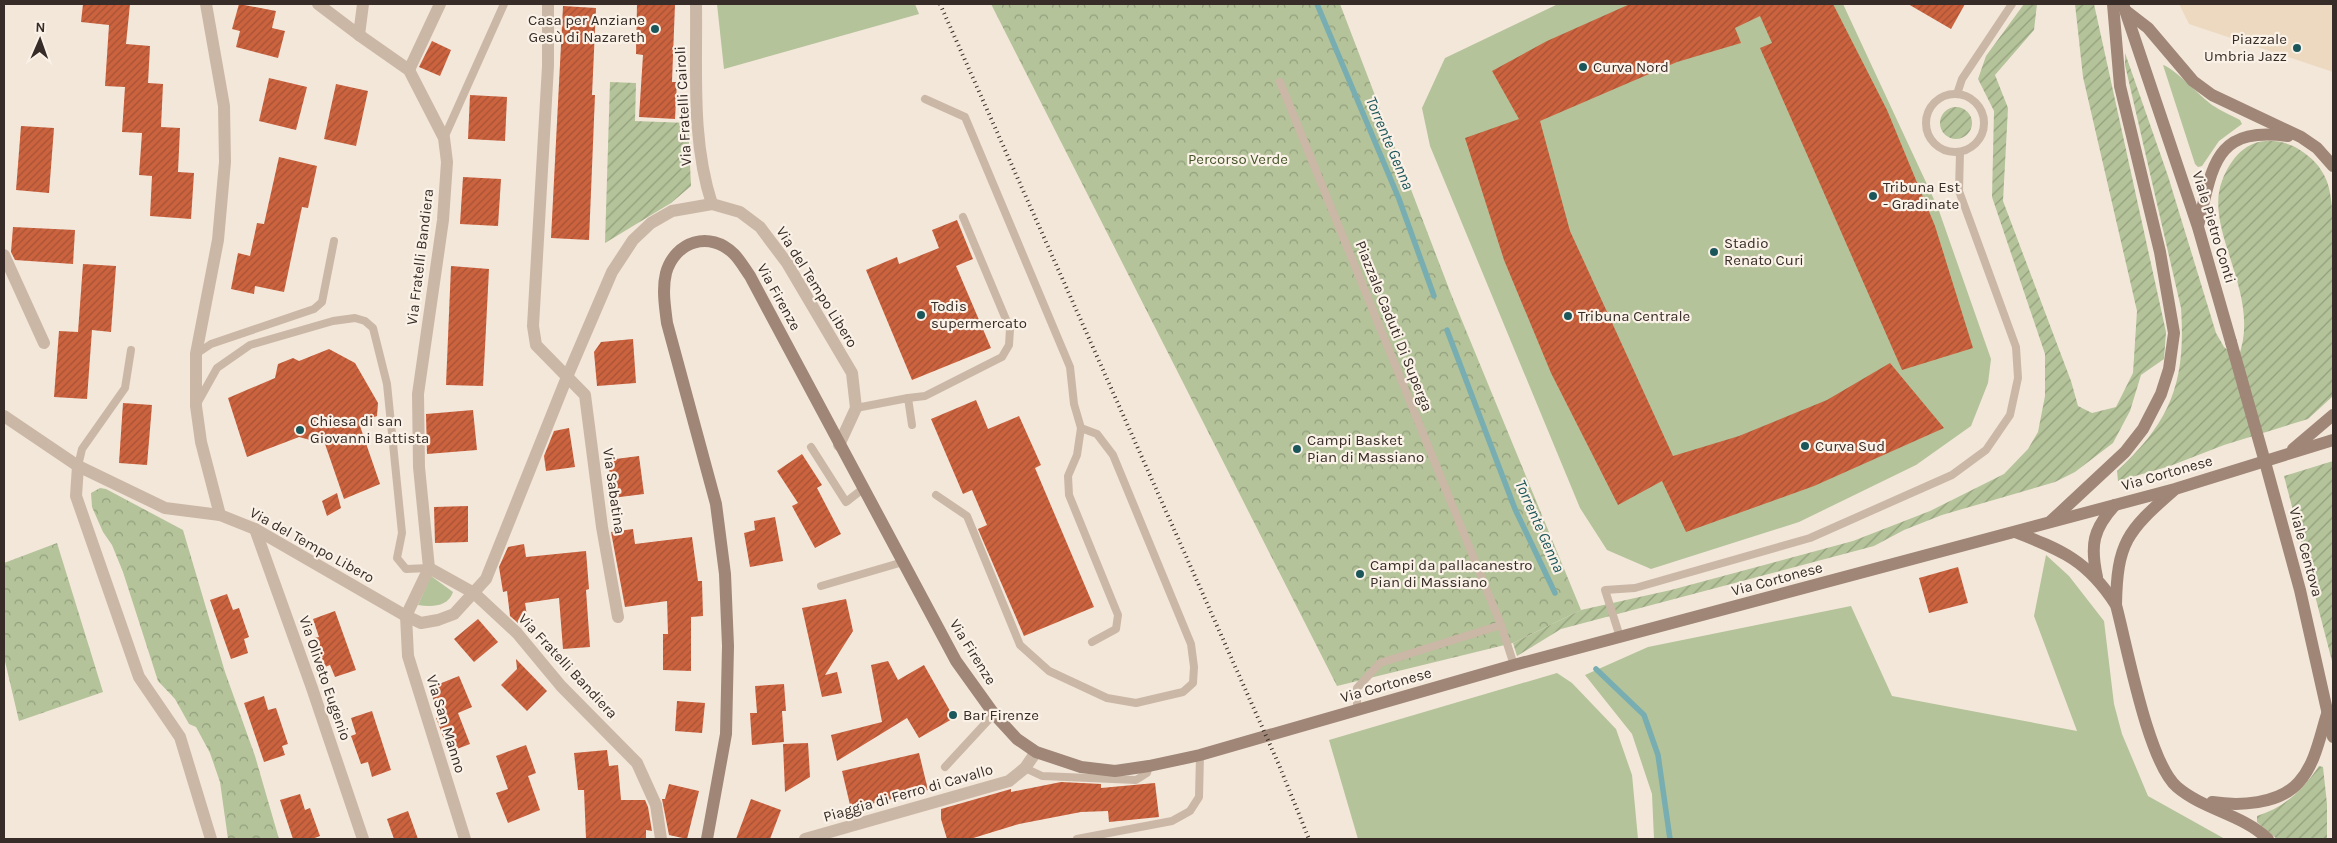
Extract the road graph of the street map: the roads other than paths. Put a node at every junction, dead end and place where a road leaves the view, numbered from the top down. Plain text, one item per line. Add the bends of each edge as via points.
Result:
1 (206, 4) edge
2 (318, 4) edge
3 (363, 4) edge
4 (440, 4) edge
5 (504, 4) edge
6 (548, 4) edge
7 (696, 4) edge
8 (2012, 4) edge
9 (2113, 4) edge
10 (2124, 8) edge
11 (359, 35) junction
12 (409, 70) junction
13 (1280, 82) dead end
14 (1958, 94) junction
15 (925, 99) dead end
16 (2301, 137) junction
17 (444, 138) junction
18 (1960, 152) junction
19 (2333, 166) edge
20 (712, 204) junction
21 (963, 217) dead end
22 (2198, 227) junction
23 (334, 241) dead end
24 (4, 255) edge
25 (44, 343) dead end
26 (132, 350) dead end
27 (196, 354) junction
28 (567, 377) junction
29 (908, 398) junction
30 (196, 406) junction
31 (856, 408) junction
32 (2333, 415) edge
33 (4, 416) edge
34 (912, 425) dead end
35 (1081, 428) junction
36 (2333, 440) edge
37 (839, 445) junction
38 (811, 448) dead end
39 (2290, 452) junction
40 (2265, 462) joint
41 (78, 466) junction
42 (864, 488) junction
43 (2175, 489) junction
44 (936, 495) dead end
45 (2114, 504) junction
46 (220, 515) junction
47 (2048, 523) junction
48 (254, 529) junction
49 (2015, 532) junction
50 (903, 562) junction
51 (429, 568) junction
52 (2097, 577) junction
53 (821, 586) dead end
54 (474, 593) junction
55 (2116, 605) junction
56 (406, 616) junction
57 (618, 617) dead end
58 (1500, 626) junction
59 (1620, 638) junction
60 (1092, 642) dead end
61 (1514, 665) junction
62 (2328, 709) junction
63 (1358, 710) junction
64 (994, 714) junction
65 (2333, 738) edge
66 (1228, 747) joint
67 (1036, 752) junction
68 (1200, 756) junction
69 (1149, 766) junction
70 (945, 767) dead end
71 (1025, 768) junction
72 (2192, 798) junction
73 (1109, 836) edge
74 (211, 839) edge
75 (363, 839) edge
76 (465, 839) edge
77 (661, 839) edge
78 (707, 839) edge
79 (804, 839) edge
80 (1077, 839) edge
81 (2268, 839) edge

1 - 27 street via 224,106 225,162 218,240
2 - 11 street, Via Fratelli Bandiera
3 - 11 street
4 - 12 street
5 - 17 lane
6 - 28 street via 548,66 533,326 536,345
7 - 20 street, Via Fratelli Cairoli via 698,144 703,177
8 - 14 lane via 1962,79
9 - 47 main road via 2120,86 2160,252 2173,342 2161,394 2143,429 2125,452
10 - 16 main road via 2148,28 2192,80 2212,95
10 - 22 main road, Viale Pietro Conti
11 - 12 street, Via Fratelli Bandiera
12 - 17 street, Via Fratelli Bandiera
13 - 58 lane, Piazzale Caduti Di Superga
14 - 18 lane via 1975,101 1985,127 1976,144
14 - 18 lane via 1939,99 1932,106 1926,124 1933,142 1950,152
15 - 35 lane via 965,117 1070,367 1074,404
16 - 19 main road
16 - 22 main road via 2264,133 2245,137 2229,147 2218,157 2210,176
17 - 51 street, Via Fratelli Bandiera via 447,162 443,220 418,394 419,467
18 - 59 lane via 1959,191 2016,346 2018,378 2010,415 1986,450 1952,475 1810,538 1635,588 1605,590
20 - 28 street, Via del Tempo Libero via 672,212 650,223 633,240 612,272
20 - 31 street, Via del Tempo Libero via 740,212 760,227 786,262 852,373
21 - 29 lane via 1010,329 1010,345 1002,357 926,396
22 - 40 main road, Viale Pietro Conti, bridge
23 - 27 lane via 322,302 314,309 211,344
24 - 25 street
26 - 41 lane via 125,388 82,449
27 - 30 street
28 - 54 street, Via del Tempo Libero via 486,579
28 - 57 street, Via Sabatina via 585,395 602,527
29 - 31 lane
29 - 34 lane
30 - 46 street via 201,442
30 - 51 lane via 217,368 250,345 334,321 355,318 365,321 373,328 387,384 402,532 397,558 406,569
31 - 37 street
32 - 39 main road
33 - 41 street, Via del Tempo Libero
35 - 44 lane via 1097,434 1113,456 1191,644 1193,683 1182,692 1136,703 1106,698 1049,672 1020,645 968,516
35 - 60 lane via 1077,455 1068,476 1069,495 1118,615 1116,629
36 - 39 main road, Via Cortonese
37 - 42 main road, Via Firenze
37 - 78 main road, Via Firenze via 750,276 734,254 716,242 694,240 677,252 666,273 667,323 716,504 725,574 728,646 726,734
38 - 42 lane via 846,502
39 - 43 main road, Via Cortonese
40 - 62 main road, Viale Centova
41 - 46 street, Via del Tempo Libero via 165,508
41 - 74 street via 76,496 139,677 180,737
42 - 50 main road, Via Firenze
43 - 45 main road, Via Cortonese
43 - 55 main road via 2144,515 2124,542 2116,576
45 - 47 main road, Via Cortonese
45 - 52 main road via 2098,527 2094,540
46 - 48 street, Via del Tempo Libero
47 - 49 main road, Via Cortonese
48 - 56 street, Via del Tempo Libero
48 - 75 street, Via Oliveto Eugenio
49 - 52 main road via 2077,560
49 - 59 main road, Via Cortonese
50 - 53 lane
50 - 64 main road, Via Firenze via 956,661
51 - 54 street, Via Fratelli Bandiera
51 - 56 street
52 - 55 main road
54 - 56 street, Via del Tempo Libero via 454,614 438,620 421,623
54 - 77 street, Via Fratelli Bandiera via 517,633 561,686 637,763 656,806
55 - 72 main road via 2161,768 2175,786
56 - 76 street, Via San Manno via 408,656
58 - 61 lane, Piazzale Caduti Di Superga
58 - 63 lane via 1380,663 1357,688
59 - 61 main road, Via Cortonese
61 - 63 main road, Via Cortonese
62 - 65 main road, Viale Centova
62 - 72 main road via 2312,761 2298,784 2273,798 2249,804
63 - 66 main road, Via Cortonese
64 - 67 main road, Via Firenze via 1017,739
64 - 70 lane
66 - 68 main road, Via Firenze
67 - 69 main road, Via Firenze via 1081,767 1115,771
67 - 71 street, Piaggia di Ferro di Cavallo
68 - 69 main road, Via Firenze
68 - 73 lane via 1199,797 1190,811 1172,821
69 - 71 lane via 1147,773 1136,780 1042,776
71 - 79 street, Piaggia di Ferro di Cavallo via 1009,781
72 - 81 main road via 2246,822
73 - 80 lane

